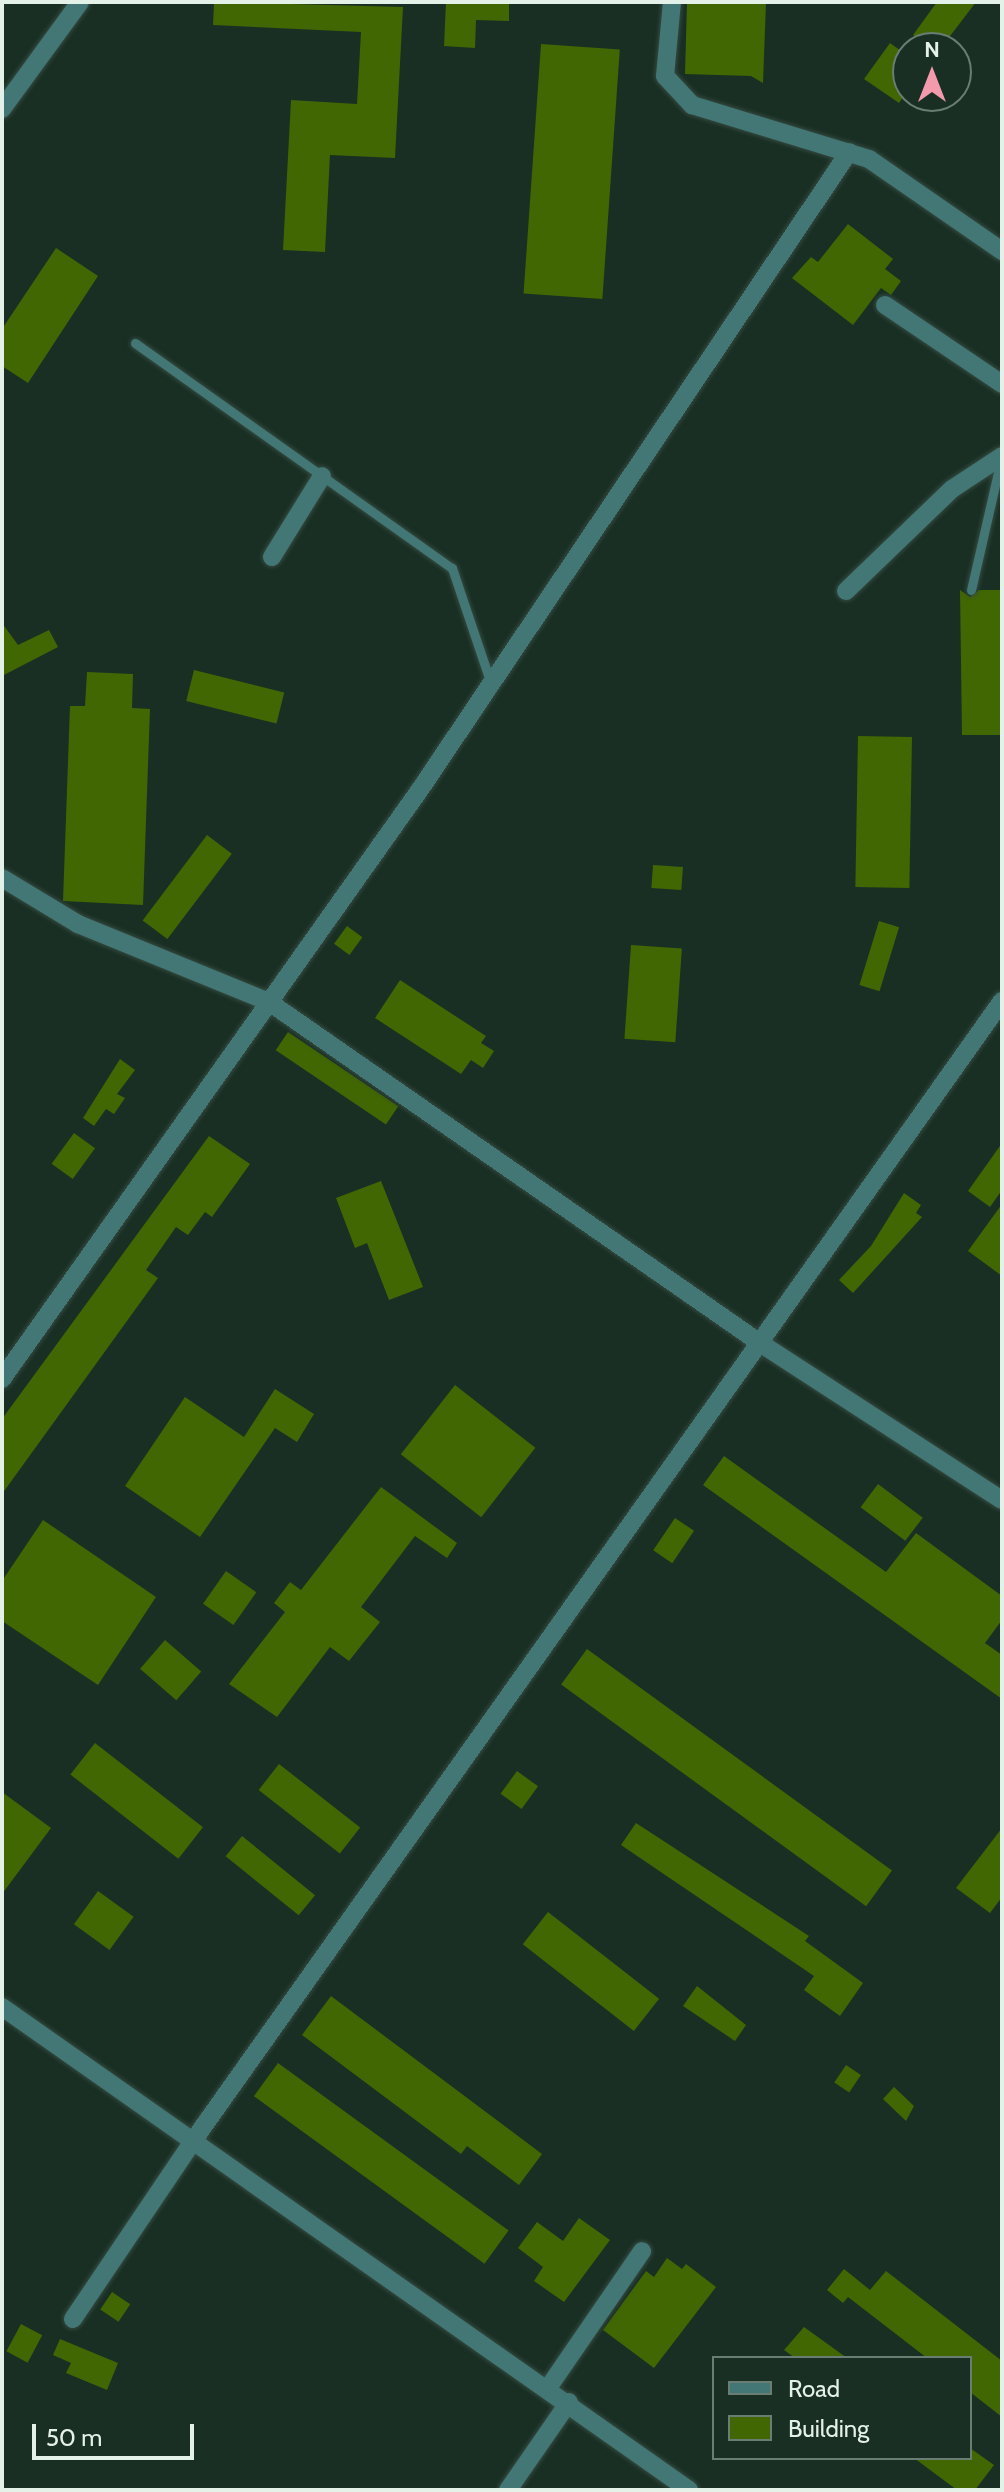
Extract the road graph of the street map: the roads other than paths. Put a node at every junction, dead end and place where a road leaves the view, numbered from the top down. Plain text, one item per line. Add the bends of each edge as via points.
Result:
1 (80, 2) edge
2 (672, 2) edge
3 (2, 109) edge
4 (849, 152) junction
5 (1002, 251) edge
6 (885, 305) dead end
7 (135, 343) dead end
8 (1002, 384) edge
9 (1002, 456) edge
10 (322, 476) junction
11 (272, 557) dead end
12 (971, 590) dead end
13 (846, 591) dead end
14 (490, 681) junction
15 (2, 878) edge
16 (1002, 1001) edge
17 (269, 1002) junction
18 (760, 1343) junction
19 (2, 1379) edge
20 (1002, 1500) edge
21 (2, 2007) edge
22 (193, 2141) junction
23 (642, 2251) dead end
24 (73, 2319) dead end
25 (548, 2388) junction
26 (569, 2402) junction
27 (508, 2490) edge
28 (689, 2490) edge

1 - 3 street
2 - 4 street via 665,76 692,105
4 - 5 street via 869,159
4 - 14 street
6 - 8 street
7 - 10 lane
9 - 12 lane
9 - 13 street via 952,489
10 - 11 street
10 - 14 lane via 452,568
14 - 17 street
15 - 17 street via 78,924
16 - 18 street
17 - 18 street
17 - 19 street
18 - 20 street
18 - 22 street
21 - 22 street
22 - 24 street
22 - 25 street
23 - 25 street
25 - 26 street
26 - 27 street
26 - 28 street

